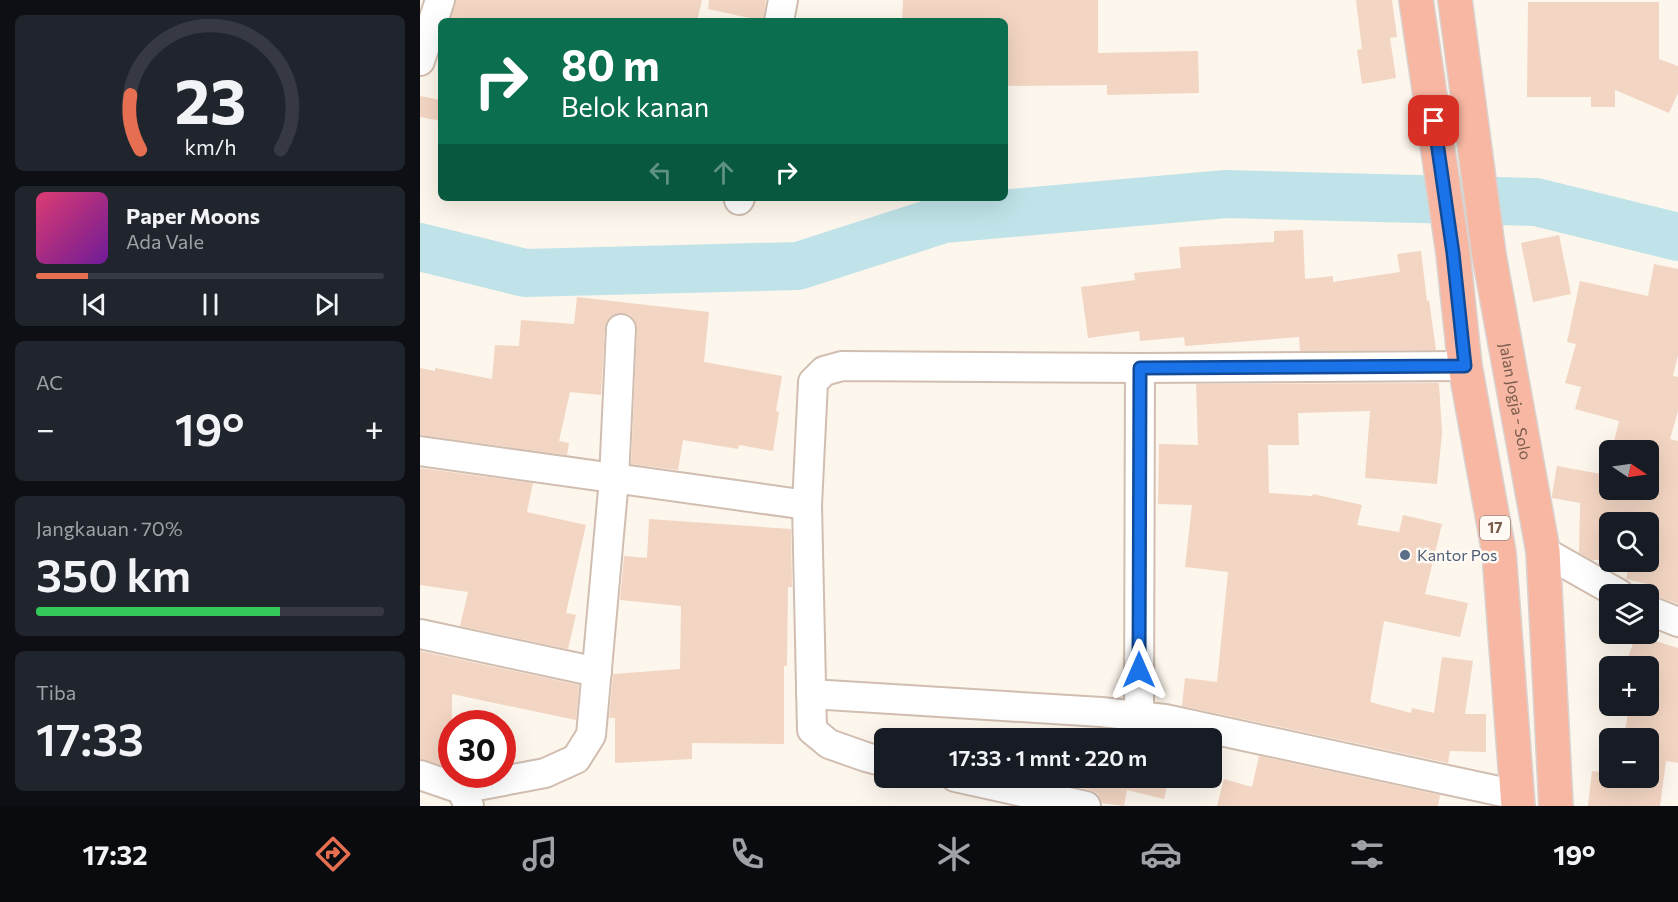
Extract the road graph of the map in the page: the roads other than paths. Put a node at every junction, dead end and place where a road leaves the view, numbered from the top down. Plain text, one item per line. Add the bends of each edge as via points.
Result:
1 (440, 0) edge
2 (783, 0) edge
3 (1416, 0) edge
4 (1455, 0) edge
5 (780, 18) edge
6 (420, 62) edge
7 (621, 329) dead end
8 (1465, 366) junction
9 (1140, 368) junction
10 (420, 451) edge
11 (614, 479) junction
12 (807, 505) junction
13 (1544, 552) junction
14 (1601, 584) edge
15 (1659, 614) edge
16 (1678, 621) edge
17 (420, 634) edge
18 (597, 672) junction
19 (811, 694) junction
20 (1139, 716) junction
21 (874, 758) edge
22 (420, 775) edge
23 (1005, 788) edge
24 (465, 797) edge
25 (1517, 800) edge
26 (1086, 806) edge
27 (1556, 806) edge

1 - 6 street
2 - 5 street
3 - 8 highway, 17 via 1453,253
4 - 13 highway, Jalan Jogja - Solo via 1489,255
7 - 11 street
8 - 9 street
8 - 25 highway, 17 via 1499,553
9 - 12 street via 842,366 824,371 813,382
9 - 20 street
10 - 11 street
11 - 12 street
11 - 18 street
12 - 19 street
13 - 14 street
13 - 27 highway, Jalan Jogja - Solo
15 - 16 street
17 - 18 street
18 - 24 street via 591,735 576,759 545,773
19 - 20 street
19 - 21 street via 812,730 829,744
20 - 25 street
22 - 24 street
23 - 26 street

